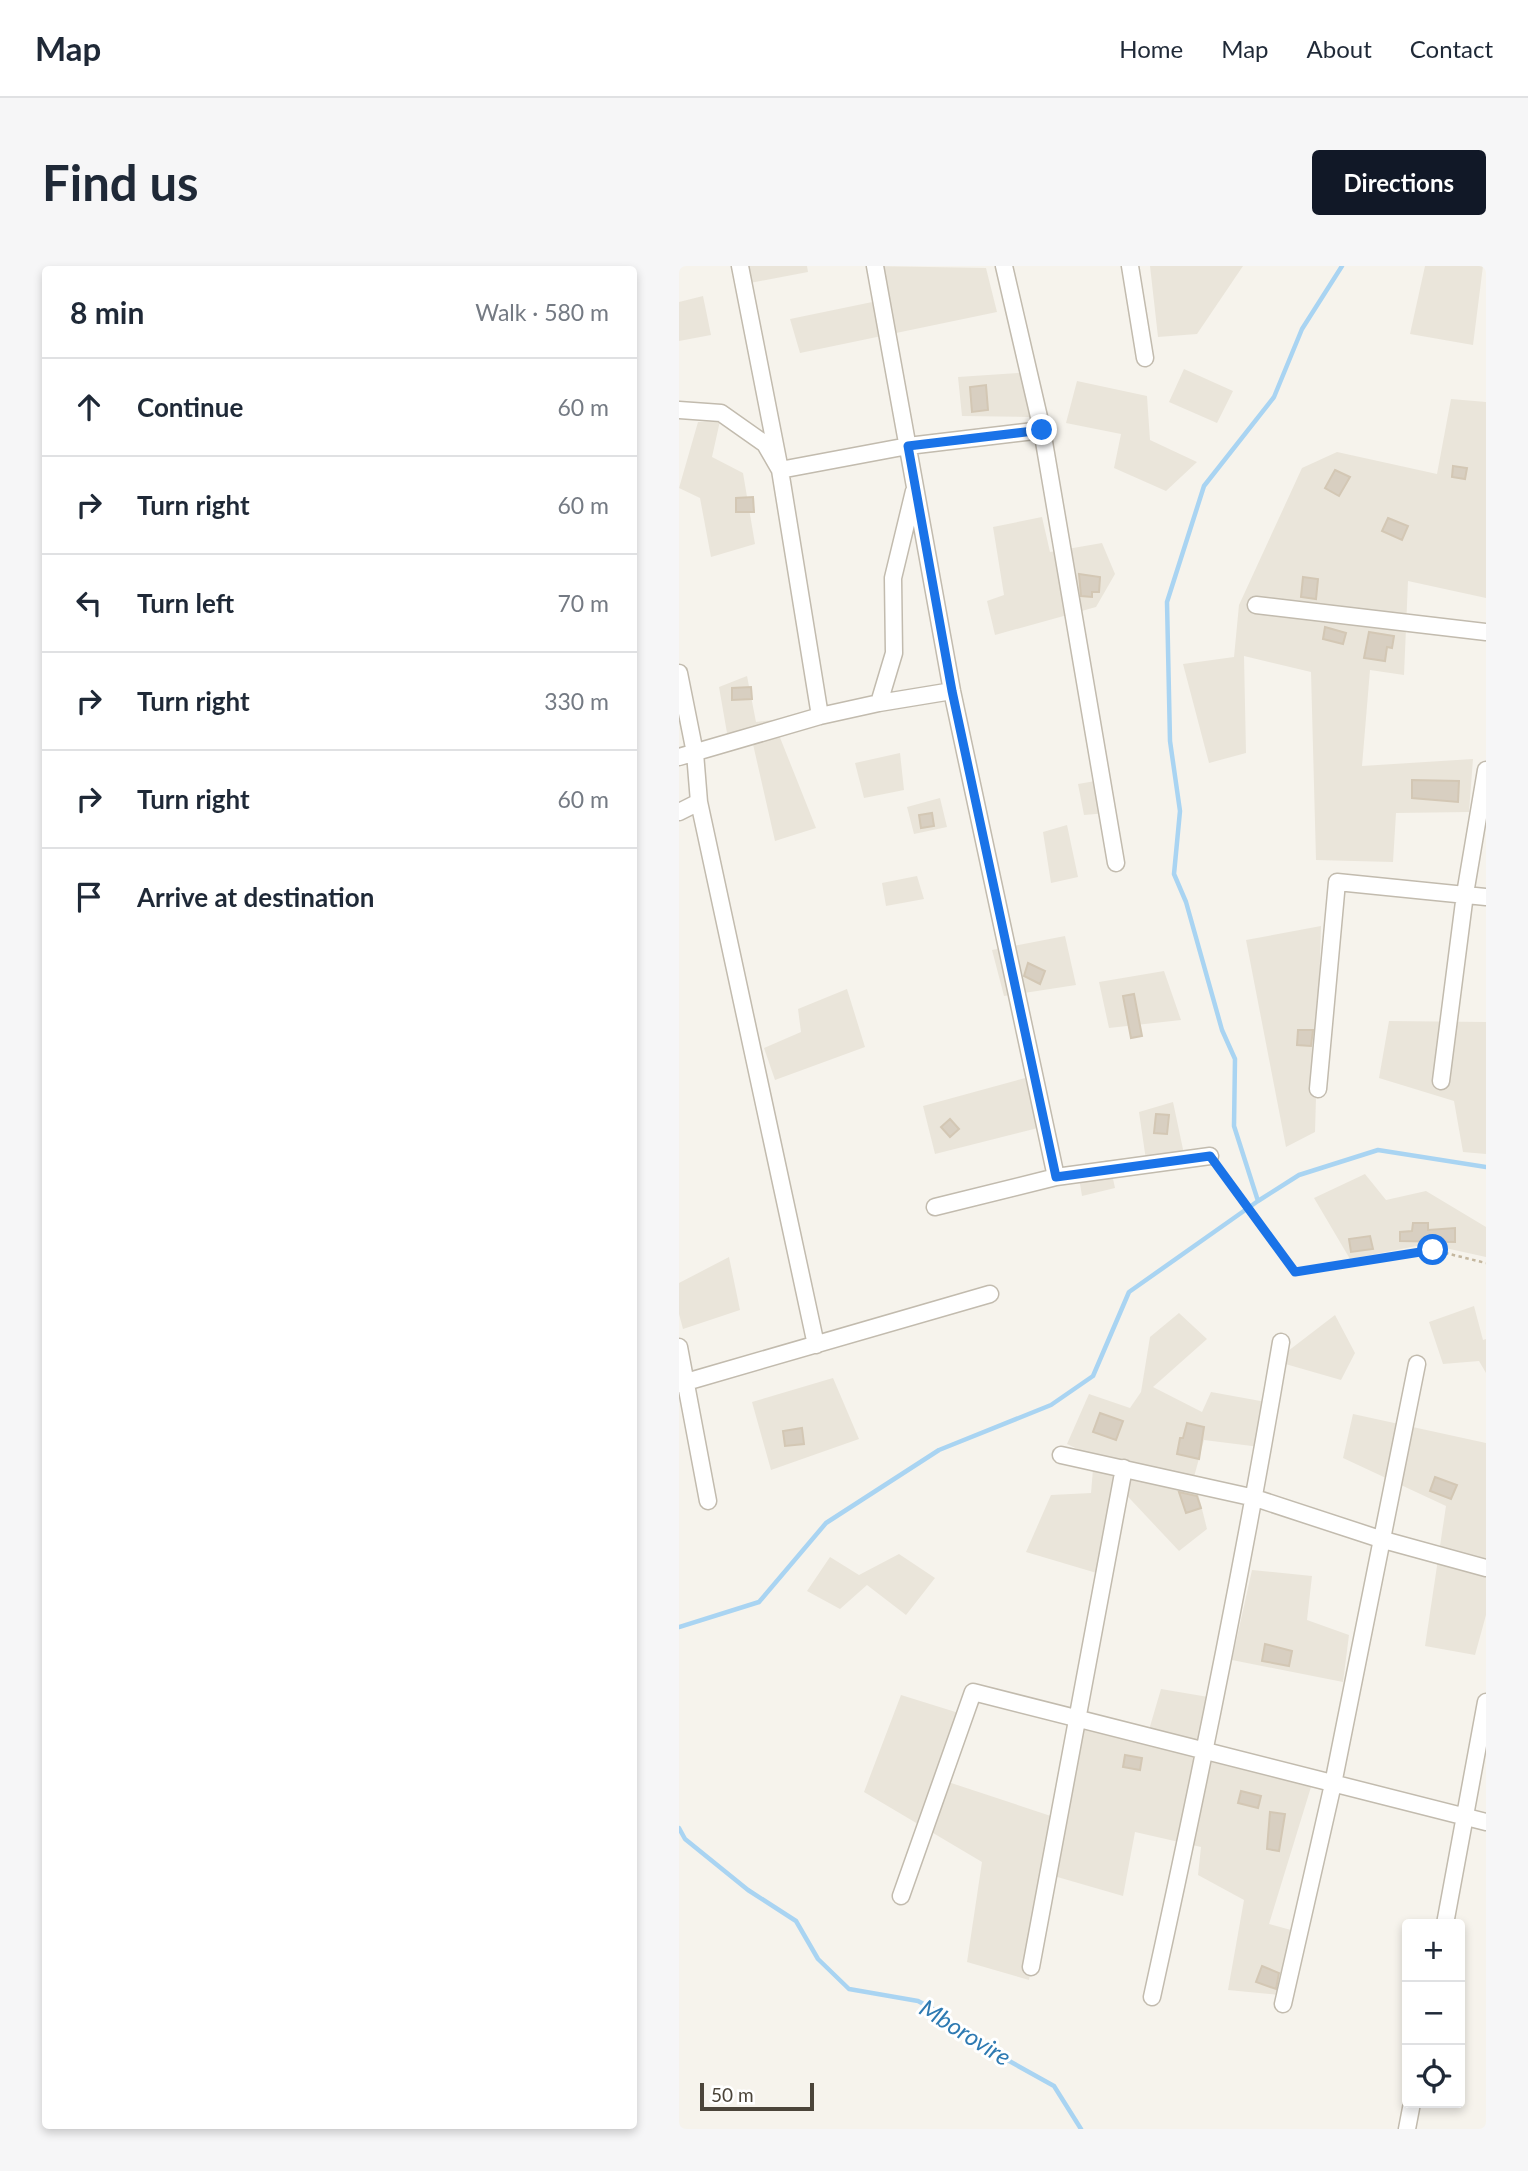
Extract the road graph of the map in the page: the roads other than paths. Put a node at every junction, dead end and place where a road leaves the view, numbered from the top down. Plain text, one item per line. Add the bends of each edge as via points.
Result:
1 (740, 266) edge
2 (875, 266) edge
3 (1004, 266) edge
4 (1130, 266) edge
5 (1145, 358) dead end
6 (679, 410) edge
7 (1042, 430) junction
8 (908, 446) junction
9 (781, 470) junction
10 (915, 485) junction
11 (1257, 605) dead end
12 (1486, 632) edge
13 (679, 673) edge
14 (952, 691) junction
15 (879, 703) junction
16 (820, 716) junction
17 (687, 755) edge
18 (1486, 770) edge
19 (699, 802) junction
20 (679, 812) edge
21 (1116, 863) dead end
22 (1465, 894) junction
23 (1486, 897) edge
24 (1441, 1081) dead end
25 (1318, 1089) dead end
26 (1210, 1156) road end
27 (1056, 1177) junction
28 (935, 1207) dead end
29 (990, 1294) dead end
30 (1281, 1342) dead end
31 (816, 1346) junction
32 (679, 1347) edge
33 (1417, 1364) dead end
34 (682, 1384) edge
35 (1061, 1455) dead end
36 (1124, 1468) junction
37 (1255, 1498) junction
38 (708, 1501) dead end
39 (1380, 1539) junction
40 (1486, 1568) edge
41 (1486, 1702) edge
42 (1078, 1719) junction
43 (1206, 1751) junction
44 (1333, 1784) junction
45 (1465, 1816) junction
46 (1486, 1822) edge
47 (901, 1896) dead end
48 (1446, 1919) edge
49 (1031, 1967) dead end
50 (1152, 1997) dead end
51 (1283, 2004) dead end
52 (1411, 2108) edge
53 (1407, 2129) edge

1 - 9 street
2 - 8 street
3 - 7 street
4 - 5 street
6 - 9 street via 721,413 765,444
7 - 8 street
7 - 21 street
8 - 9 street
8 - 10 street
9 - 16 street
10 - 14 street
10 - 15 street via 893,578 894,653
11 - 12 street
13 - 17 street
14 - 15 street
14 - 27 street
15 - 16 street
16 - 17 street
17 - 19 street
18 - 22 street
19 - 20 street
19 - 31 street
22 - 23 street
22 - 24 street
22 - 25 street via 1337,882
26 - 27 street
27 - 28 street
29 - 31 street
30 - 37 street
31 - 34 street
32 - 34 street
33 - 39 street
34 - 38 street
35 - 36 street
36 - 37 street
36 - 42 street
37 - 39 street
37 - 43 street
39 - 40 street
39 - 44 street
41 - 45 street
42 - 43 street
42 - 47 street via 973,1692
42 - 49 street
43 - 44 street
43 - 50 street
44 - 45 street
44 - 51 street
45 - 46 street
45 - 48 street
52 - 53 street

